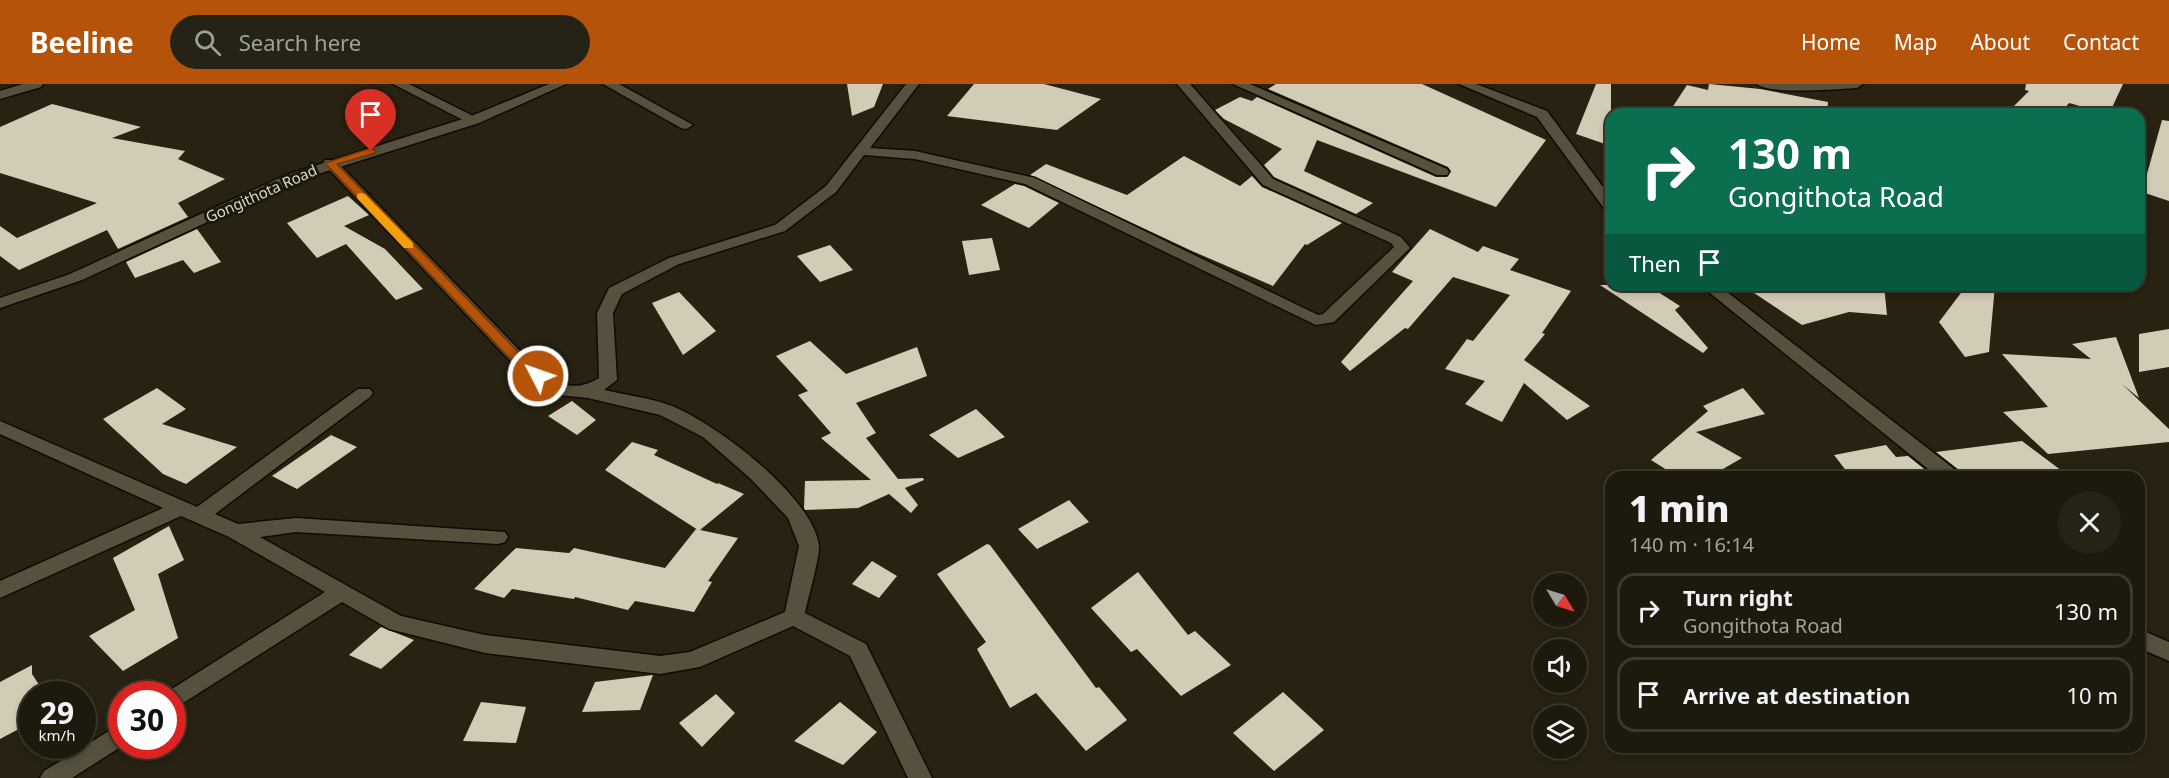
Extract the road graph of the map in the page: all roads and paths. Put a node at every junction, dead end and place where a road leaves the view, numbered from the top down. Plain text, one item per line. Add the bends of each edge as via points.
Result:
1 (37, 84) edge
2 (399, 84) edge
3 (560, 84) edge
4 (609, 84) edge
5 (913, 84) edge
6 (1183, 84) edge
7 (1239, 84) edge
8 (1465, 84) edge
9 (1763, 84) edge
10 (1857, 84) edge
11 (0, 95) edge
12 (474, 120) junction
13 (686, 125) dead end
14 (860, 151) junction
15 (330, 163) junction
16 (1442, 172) dead end
17 (1605, 200) edge
18 (1716, 291) edge
19 (0, 303) edge
20 (588, 392) junction
21 (364, 393) dead end
22 (0, 427) edge
23 (1943, 471) edge
24 (191, 511) junction
25 (236, 532) junction
26 (498, 537) dead end
27 (0, 591) edge
28 (343, 591) junction
29 (794, 617) junction
30 (2145, 641) edge
31 (2169, 652) edge
32 (186, 692) edge
33 (108, 742) edge
34 (52, 778) edge
35 (920, 778) edge

1 - 11 street
2 - 12 street
3 - 12 street, Gongithota Road
4 - 13 street
5 - 14 street
6 - 14 street via 1269,182 1396,240 1402,248 1328,318 1316,320 1029,181 915,155
7 - 16 street
8 - 17 street via 1542,114
9 - 10 street
12 - 15 street, Gongithota Road
14 - 20 street via 831,189 780,228 674,261 615,291 605,314 609,380
15 - 19 street, Gongithota Road via 76,277
15 - 20 street via 521,362 555,390
18 - 23 street
20 - 29 street via 665,410 709,433 758,474 796,514 809,546
21 - 24 street
22 - 24 street
24 - 25 street
24 - 27 street
25 - 26 street via 296,525
25 - 28 street
28 - 29 street via 396,623 474,641 660,665 692,661
28 - 32 street
29 - 35 street via 858,650
30 - 31 street
33 - 34 street

